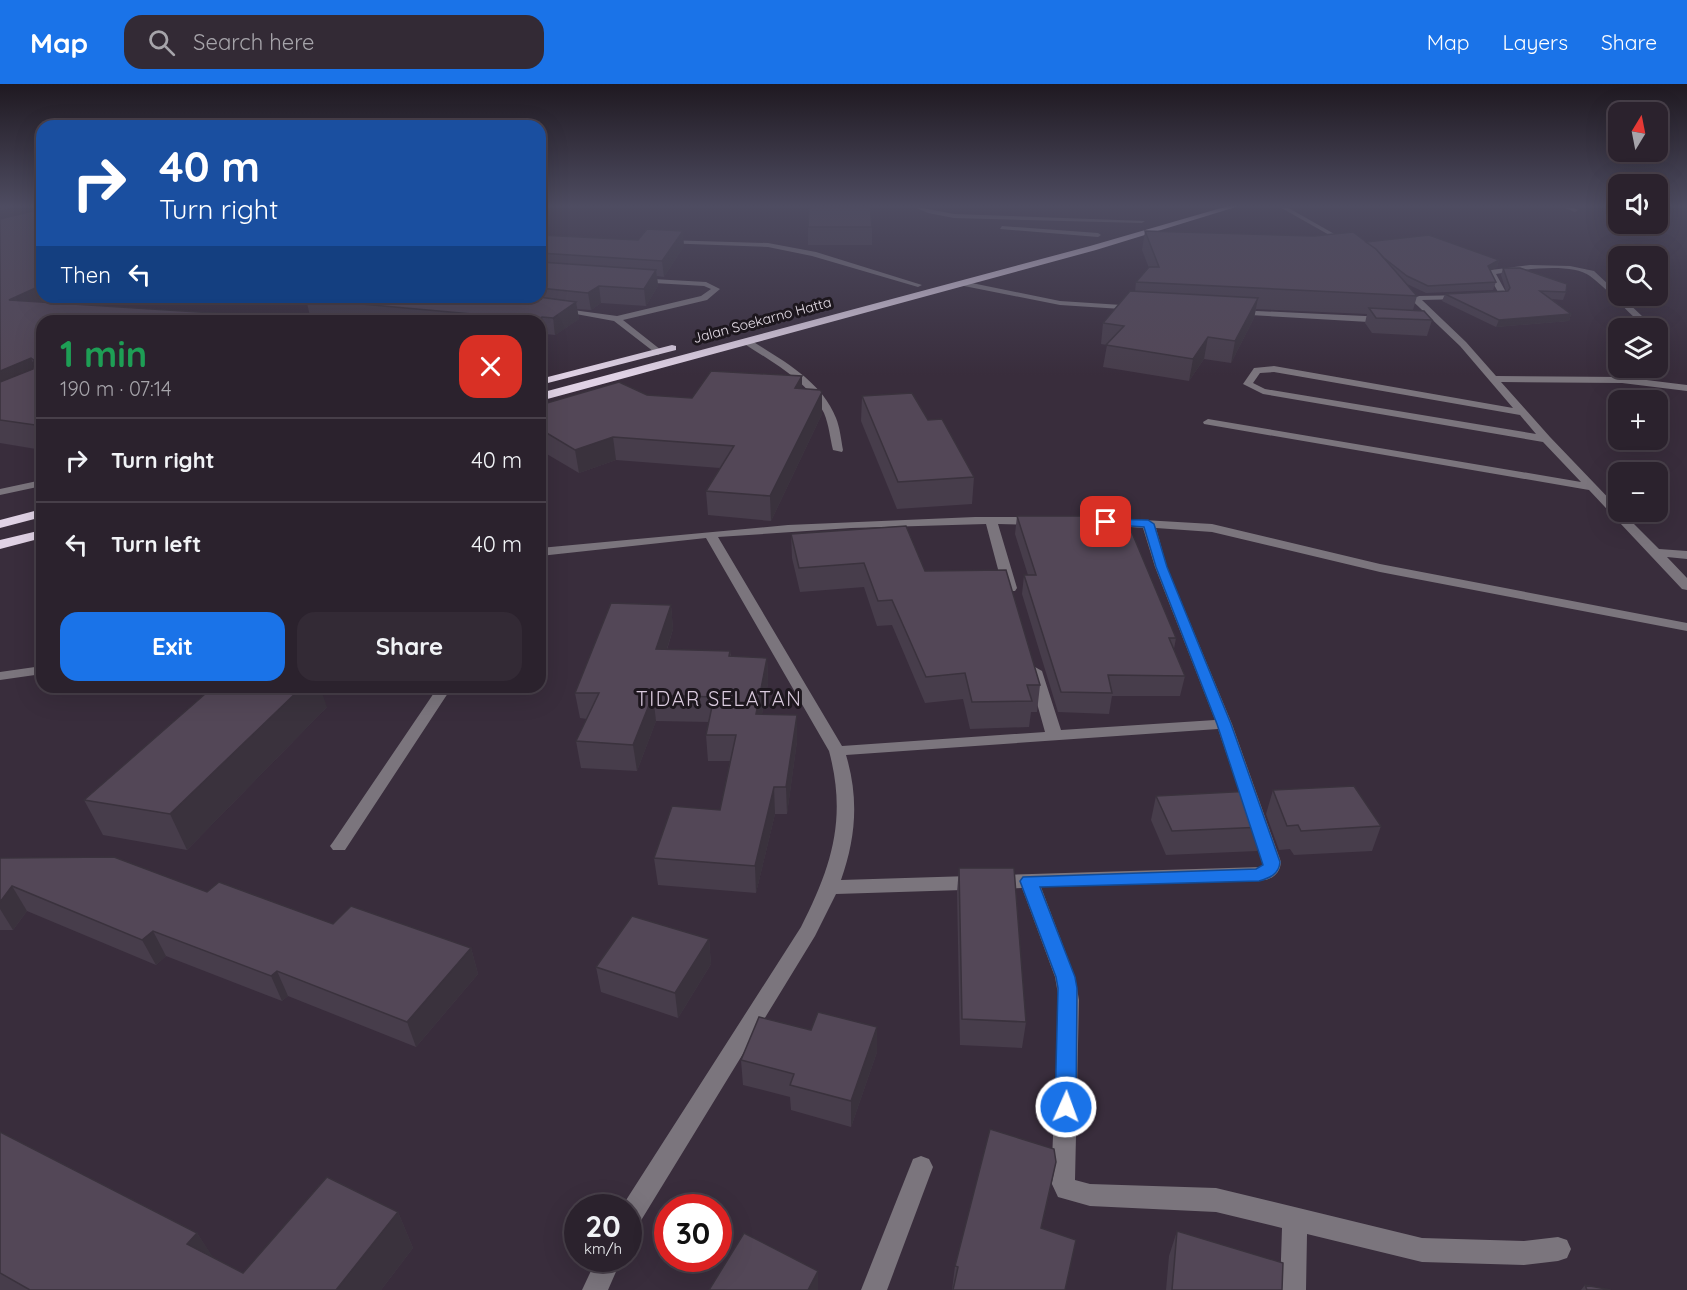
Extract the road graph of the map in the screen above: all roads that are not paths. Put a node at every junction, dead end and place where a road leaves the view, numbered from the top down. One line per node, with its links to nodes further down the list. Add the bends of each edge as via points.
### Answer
1 (841, 262): 7 (street)
2 (998, 262): 7 (highway, Jalan Soekarno Hatta)
3 (1025, 262): 5 (highway, Jalan Soekarno Hatta)
4 (628, 279): 14 (street, via 706,284 716,289 704,298)
5 (962, 283): 9 (street, via 1060,303); 18 (highway, Jalan Soekarno Hatta)
6 (1398, 284): 8 (street)
7 (918, 285): 11 (highway, Jalan Soekarno Hatta)
8 (1416, 298): 13 (street, via 1502,294 1492,274 1499,271 1581,270 1591,273); 17 (street)
9 (1147, 308)
10 (552, 309): 14 (street)
11 (816, 311)
12 (1228, 312): 15 (street)
13 (1638, 316)
14 (617, 319): 20 (street)
15 (1394, 321)
16 (1430, 323): 17 (street)
17 (1442, 323): 21 (street)
18 (746, 341): 24 (highway, Jalan Soekarno Hatta); 28 (street, via 818,396 831,419)
19 (681, 346): 20 (highway, Jalan Soekarno Hatta)
20 (658, 352): 22 (highway, Jalan Soekarno Hatta)
21 (1492, 379): 23 (street, via 1622,380); 25 (street)
22 (546, 380)
23 (1687, 388)
24 (546, 395)
25 (1520, 412): 27 (street); 27 (street, via 1274,369 1257,370 1248,384 1263,392)
26 (1209, 422): 30 (street)
27 (1546, 439): 30 (street)
28 (838, 450)
29 (36, 484): 31 (street)
30 (1591, 487): 42 (street)
31 (0, 492)
32 (36, 515): 36 (highway)
33 (991, 521): 34 (street); 38 (street); 45 (street)
34 (1051, 521)
35 (1095, 522): 37 (street)
36 (0, 524)
37 (1148, 524): 46 (street, via 1212,528 1380,568); 51 (street)
38 (710, 534): 41 (street); 53 (street)
39 (36, 536): 40 (highway)
40 (0, 545)
41 (546, 551)
42 (1656, 553): 43 (street); 44 (street)
43 (1687, 555)
44 (1687, 586)
45 (1015, 605)
46 (1687, 627)
47 (1031, 659): 52 (street)
48 (36, 671): 49 (street)
49 (0, 676)
50 (441, 693): 54 (street)
51 (1224, 724): 52 (street); 55 (street, via 1272,862 1269,870 1259,875)
52 (1053, 734): 53 (street)
53 (837, 751): 56 (street, via 845,774 848,805)
54 (339, 846)
55 (1029, 881): 56 (street); 59 (street, via 1065,977 1069,1000 1063,1182 1067,1189 1090,1195 1216,1200)
56 (832, 887): 58 (street)
57 (921, 1167): 63 (street)
58 (642, 1197)
59 (1295, 1219): 60 (street, via 1422,1250 1524,1253); 64 (street)
60 (1558, 1249)
61 (603, 1272): 62 (street)
62 (595, 1290)
63 (874, 1290)
64 (1293, 1290)

